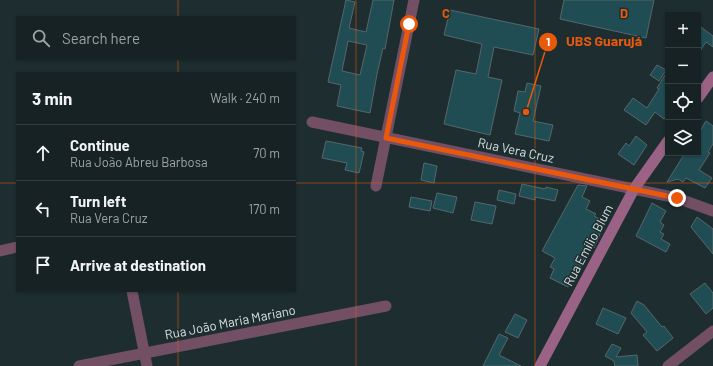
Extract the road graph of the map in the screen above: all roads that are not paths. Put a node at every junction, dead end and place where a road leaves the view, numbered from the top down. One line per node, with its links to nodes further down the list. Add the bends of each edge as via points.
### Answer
1 (414, 0): 5 (street)
2 (713, 77): 3 (main road)
3 (701, 94)
4 (312, 122): 5 (street, Rua Vera Cruz)
5 (386, 138): 7 (street); 8 (street, Rua Vera Cruz)
6 (665, 145): 8 (main road, Rua Emílio Blum)
7 (376, 186)
8 (634, 189): 9 (street, Rua Vera Cruz, via 677,198); 18 (main road, Rua Emílio Blum)
9 (713, 211)
10 (16, 247): 11 (street)
11 (0, 251)
12 (132, 292): 15 (street)
13 (386, 306): 15 (street, Rua João Maria Mariano)
14 (713, 332): 19 (street)
15 (144, 353): 16 (street, Rua João Maria Mariano); 17 (street)
16 (79, 366)
17 (147, 366)
18 (540, 366)
19 (668, 366)

